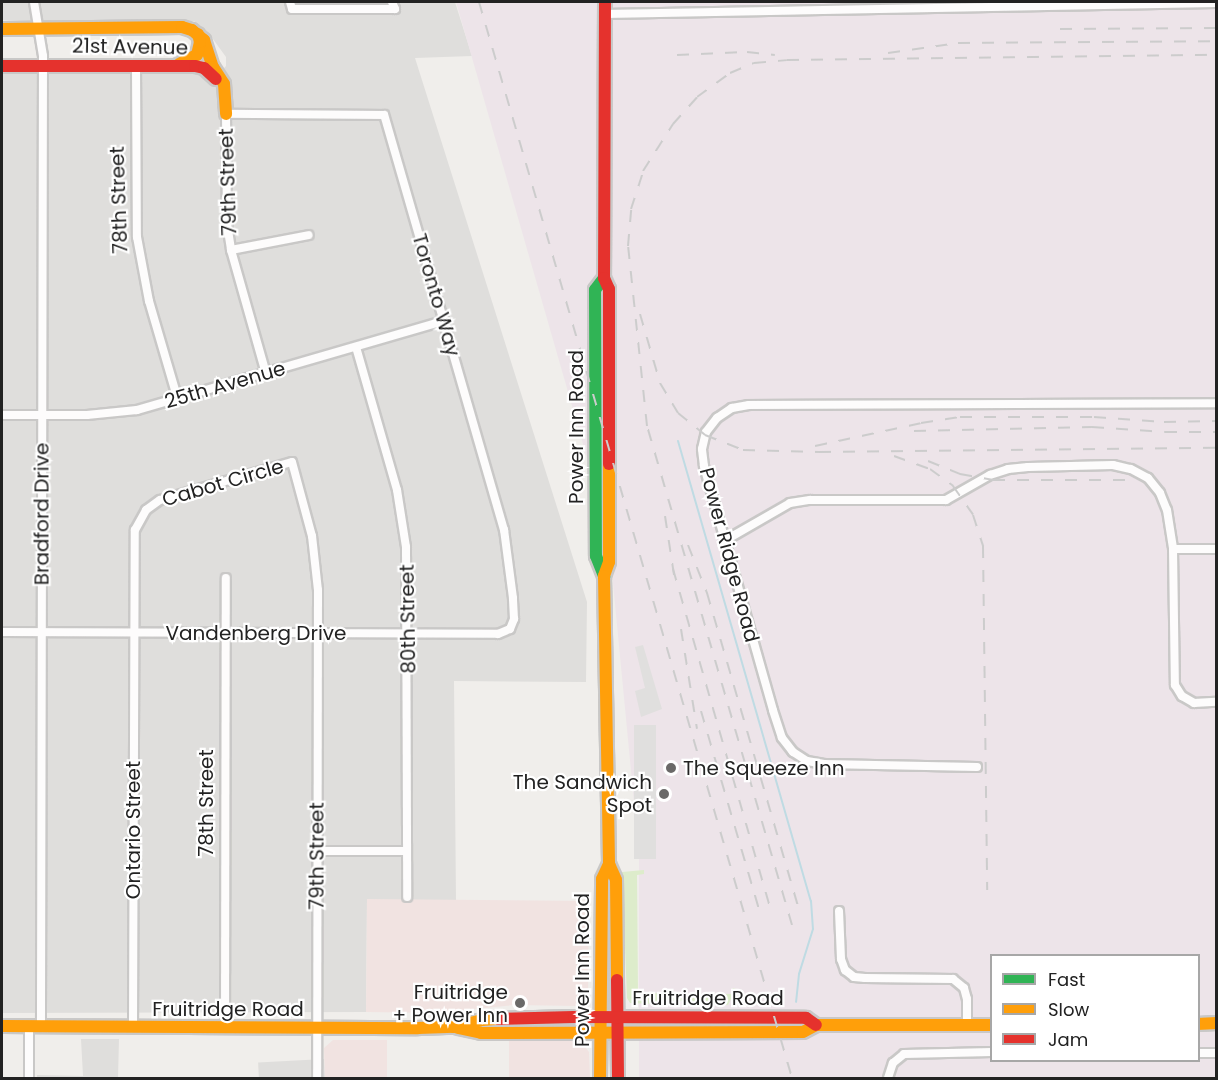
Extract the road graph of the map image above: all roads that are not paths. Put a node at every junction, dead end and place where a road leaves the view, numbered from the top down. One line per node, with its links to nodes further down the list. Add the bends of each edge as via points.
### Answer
1 (34, 2): 7 (street, Bradford Drive)
2 (392, 2): 4 (street, via 394,9)
3 (1216, 3): 5 (street)
4 (291, 5)
5 (605, 8): 39 (main road, Power Inn Road, via 609,562 604,576)
6 (2, 29): 7 (main road, 21st Avenue)
7 (38, 29): 8 (main road, 21st Avenue, via 182,27); 10 (street, Bradford Drive)
8 (198, 34): 12 (main road, via 197,55); 13 (main road)
9 (2, 66): 10 (main road, 21st Avenue)
10 (43, 66): 11 (main road, 21st Avenue); 23 (street, Bradford Drive)
11 (136, 66): 12 (main road, 21st Avenue); 20 (street, 78th Street, via 137,237 149,301)
12 (172, 66): 13 (main road, 21st Avenue, via 204,68)
13 (225, 92): 14 (main road)
14 (226, 114): 16 (street, 79th Street, via 225,206); 17 (street, Toronto Way, via 384,115)
15 (309, 236): 16 (street, 79th Street)
16 (231, 249): 19 (street, 79th Street)
17 (444, 321): 18 (street, 25th Avenue); 28 (street, Toronto Way, via 508,551 514,619)
18 (356, 347): 19 (street, 25th Avenue); 34 (street, 80th Street, via 403,518)
19 (266, 374): 20 (street, 25th Avenue)
20 (178, 400): 23 (street, 25th Avenue, via 112,413)
21 (1216, 404): 24 (street, Power Ridge Road, via 732,408 717,417 706,432 702,449)
22 (2, 415): 23 (street, 25th Avenue)
23 (42, 415): 30 (street, Bradford Drive)
24 (724, 541): 25 (street, via 790,503 946,500 1008,469 1113,465 1148,478 1160,493); 36 (street, Power Ridge Road, via 782,738 792,752 807,761 824,764)
25 (1173, 549): 26 (street); 35 (street, via 1175,685 1182,696 1194,703)
26 (1216, 549)
27 (226, 578): 32 (street, 78th Street)
28 (510, 629): 34 (street, Vandenberg Drive, via 498,634)
29 (2, 632): 30 (street, Vandenberg Drive)
30 (41, 632): 31 (street, Vandenberg Drive); 51 (street, Bradford Drive)
31 (134, 633): 32 (street, Vandenberg Drive); 33 (street, Cabot Circle, via 134,537 137,522 146,510 160,500 292,462 312,536); 52 (street, Ontario Street)
32 (225, 633): 33 (street, Vandenberg Drive); 53 (street, 78th Street)
33 (318, 633): 34 (street, Vandenberg Drive); 37 (street, 79th Street)
34 (408, 633): 38 (street, 80th Street)
35 (1216, 702)
36 (977, 767)
37 (317, 850): 38 (street); 54 (street, 79th Street)
38 (407, 851): 40 (street, 80th Street)
39 (609, 864): 42 (main road, Power Inn Road, via 602,879); 43 (main road, Power Inn Road, via 617,888)
40 (407, 897)
41 (839, 911): 47 (street, via 845,970 866,978 953,979 964,988)
42 (601, 1018): 43 (main road, Fruitridge Road); 50 (main road, Fruitridge Road, via 509,1018); 55 (main road, Power Inn Road)
43 (618, 1018): 46 (main road, Fruitridge Road, via 806,1018); 56 (main road, Power Inn Road)
44 (1216, 1023): 45 (main road)
45 (1200, 1024)
46 (816, 1025): 47 (main road, Fruitridge Road); 56 (main road, Fruitridge Road, via 803,1032)
47 (967, 1025): 48 (main road, Fruitridge Road)
48 (990, 1025)
49 (2, 1026): 51 (main road, Fruitridge Road)
50 (454, 1027): 54 (main road, Fruitridge Road); 55 (main road, Fruitridge Road, via 481,1033)
51 (35, 1028): 52 (main road, Fruitridge Road); 60 (street, Bradford Drive)
52 (133, 1028): 53 (main road, Fruitridge Road)
53 (225, 1028): 54 (main road, Fruitridge Road)
54 (317, 1028): 61 (street, 79th Street)
55 (601, 1032): 56 (main road, Fruitridge Road); 62 (main road, Power Inn Road)
56 (619, 1032): 63 (main road, Power Inn Road)
57 (990, 1052): 64 (street, via 904,1054 893,1063)
58 (1200, 1053): 59 (street)
59 (1216, 1053)
60 (29, 1078)
61 (317, 1078)
62 (600, 1078)
63 (618, 1078)
64 (888, 1078)

